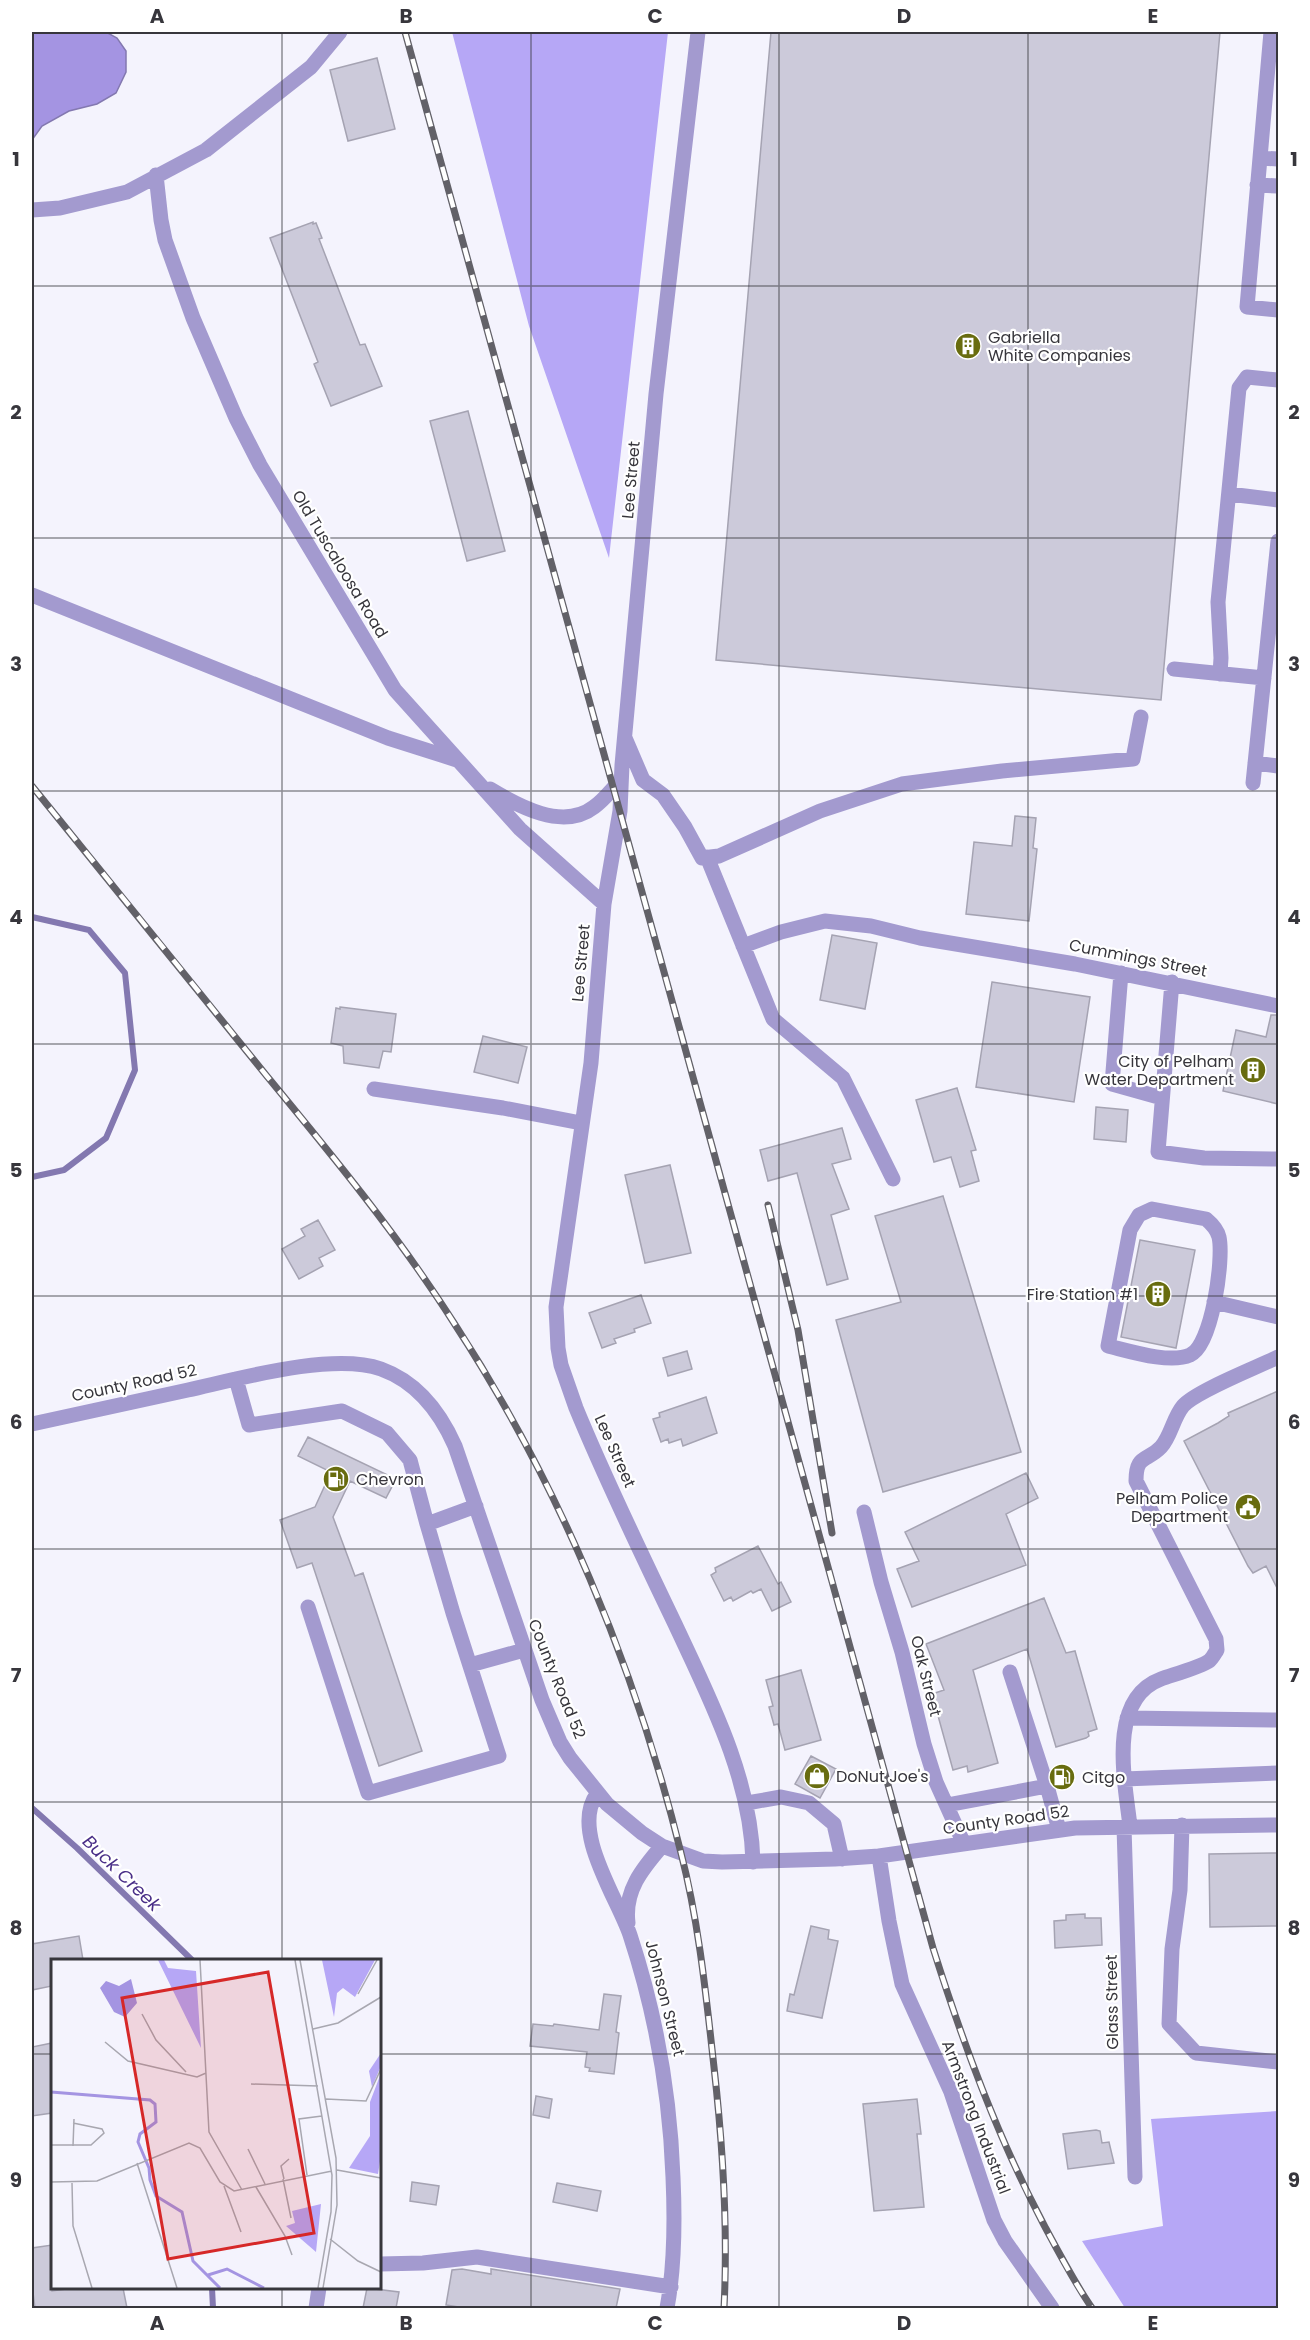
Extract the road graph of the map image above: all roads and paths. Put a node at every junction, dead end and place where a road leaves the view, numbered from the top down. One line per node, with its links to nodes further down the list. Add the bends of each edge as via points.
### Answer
1 (340, 32): 6 (street, via 310,67 206,150)
2 (698, 32): 21 (street, Lee Street, via 656,394)
3 (1271, 32): 4 (street)
4 (1260, 158): 5 (street); 7 (street)
5 (1278, 159)
6 (156, 175): 9 (street, via 127,192 60,208); 22 (street, Old Tuscaloosa Road, via 165,240 189,307 260,465 395,690)
7 (1257, 185): 8 (street); 10 (street, via 1247,307)
8 (1278, 186)
9 (32, 210)
10 (1278, 310)
11 (1278, 380): 12 (street, via 1247,377 1239,388)
12 (1229, 494): 13 (street); 18 (street, via 1218,602)
13 (1278, 500)
14 (1278, 548): 16 (street)
15 (32, 595): 22 (street, via 388,738)
16 (1275, 604): 19 (street)
17 (1174, 669): 18 (street)
18 (1220, 674): 19 (street)
19 (1264, 678): 23 (street)
20 (1142, 717): 27 (street, via 1133,759 902,784 820,811 719,856)
21 (625, 738): 25 (street, Lee Street); 27 (street, via 643,780 663,795 702,858)
22 (459, 761): 25 (street, via 489,789 509,801 550,815 571,817 593,808); 28 (street, Old Tuscaloosa Road, via 520,830)
23 (1255, 763): 24 (street); 26 (street)
24 (1278, 766)
25 (620, 781): 28 (street, Lee Street, via 620,811)
26 (1252, 783)
27 (707, 857): 29 (street)
28 (604, 904): 35 (street, Lee Street, via 591,1063)
29 (743, 945): 30 (street, Cummings Street, via 825,921 871,926); 37 (street, via 772,1019 843,1078)
30 (1121, 973): 31 (street, Cummings Street); 34 (street, via 1112,1084)
31 (1172, 982): 32 (street, Cummings Street); 34 (street)
32 (1278, 1005)
33 (374, 1089): 35 (street)
34 (1162, 1098): 36 (street, via 1158,1152)
35 (581, 1123): 56 (street, Lee Street, via 556,1306 561,1365 594,1452 706,1690)
36 (1278, 1160)
37 (893, 1179)
38 (1214, 1302): 38 (street, via 1203,1342 1191,1355 1171,1359 1108,1346 1130,1230 1139,1215 1152,1209 1206,1219 1213,1224 1221,1252); 39 (street)
39 (1278, 1317)
40 (1278, 1357): 50 (street, via 1185,1404 1160,1449 1138,1463 1136,1481 1216,1639 1217,1650 1209,1661 1153,1682 1135,1698)
41 (236, 1379): 42 (street, County Road 52); 43 (street, County Road 52, via 328,1363 380,1369 401,1379 439,1414); 45 (street, via 249,1425 342,1411 387,1433 410,1460)
42 (32, 1424)
43 (477, 1506): 45 (street); 47 (street, County Road 52)
44 (864, 1512): 57 (street, Oak Street, via 924,1744)
45 (427, 1524): 48 (street)
46 (308, 1607): 48 (street, via 368,1793 499,1756)
47 (524, 1650): 48 (street); 55 (street, County Road 52, via 560,1742)
48 (470, 1665)
49 (1010, 1672): 54 (street)
50 (1127, 1718): 51 (street); 53 (street, Glass Street)
51 (1278, 1720)
52 (1278, 1773): 53 (street)
53 (1124, 1779): 60 (street, Glass Street)
54 (1047, 1786): 57 (street); 61 (street)
55 (597, 1794): 63 (street, County Road 52); 67 (street, Johnson Street, via 590,1809 590,1833)
56 (747, 1803): 65 (street, via 781,1797 809,1803 834,1824); 66 (street, Lee Street)
57 (947, 1805): 62 (street, Oak Street)
58 (1182, 1825): 59 (street, County Road 52); 60 (street, County Road 52); 68 (street, via 1169,2024 1196,2053)
59 (1278, 1825)
60 (1127, 1826): 61 (street, County Road 52); 69 (street, Glass Street)
61 (1059, 1830): 62 (street, County Road 52)
62 (964, 1844): 64 (street, County Road 52)
63 (662, 1846): 66 (street, County Road 52, via 703,1861); 67 (street, via 634,1883 628,1902)
64 (879, 1856): 65 (street, County Road 52); 75 (street, Armstrong Industrial, via 902,1984 951,2092 994,2220)
65 (842, 1859): 66 (street, County Road 52)
66 (753, 1862)
67 (629, 1932): 71 (street, Johnson Street, via 664,2069 675,2220)
68 (1278, 2062)
69 (1135, 2177)
70 (381, 2264): 71 (street, via 477,2257)
71 (671, 2287): 74 (street, Johnson Street)
72 (319, 2289): 73 (street)
73 (316, 2308)
74 (667, 2308)
75 (1052, 2308)

